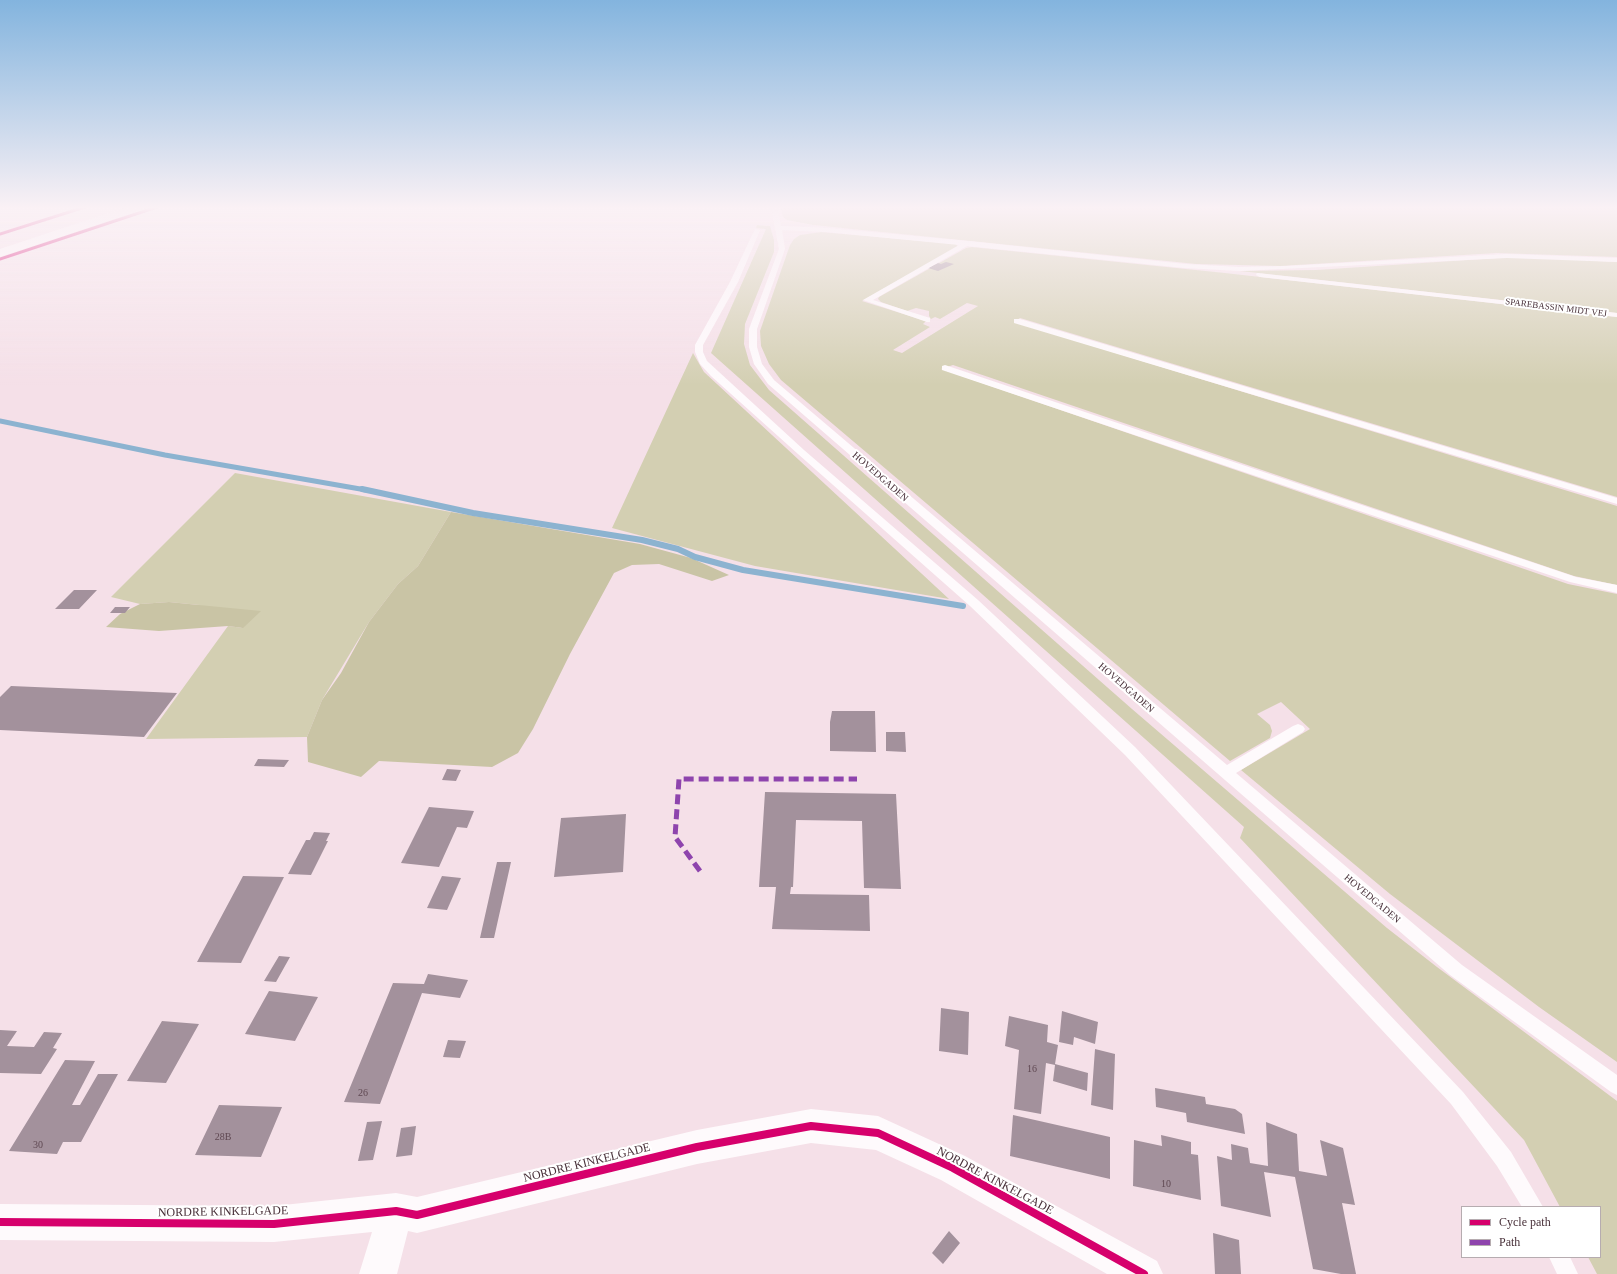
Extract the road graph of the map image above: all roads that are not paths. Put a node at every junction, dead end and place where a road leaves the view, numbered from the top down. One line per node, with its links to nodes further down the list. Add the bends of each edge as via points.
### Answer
1 (741, 265): 16 (lane, via 699,345 703,362 801,452 974,603 1130,751 1348,979 1457,1098 1504,1159)
2 (776, 265): 14 (lane, HOVEDGADEN, via 753,329 756,358 771,382)
3 (928, 265): 8 (lane, via 867,300)
4 (1180, 265): 6 (lane)
5 (1334, 265): 6 (lane, via 1239,269)
6 (1185, 266): 7 (lane, SPAREBASSIN MIDT VEJ)
7 (1617, 315)
8 (926, 320)
9 (1017, 321): 11 (lane)
10 (945, 368): 12 (lane, via 1566,578)
11 (1617, 501)
12 (1617, 589)
13 (1298, 729): 14 (lane)
14 (1225, 773): 15 (lane, HOVEDGADEN, via 1456,970)
15 (1617, 1086)
16 (1532, 1206)
17 (396, 1211): 18 (street, NORDRE KINKELGADE, via 274,1224); 20 (street); 21 (street, NORDRE KINKELGADE, via 417,1215 697,1147 811,1126 878,1133 953,1168)
18 (0, 1222)
19 (1560, 1258): 22 (lane)
20 (378, 1274)
21 (1144, 1274)
22 (1568, 1274)

